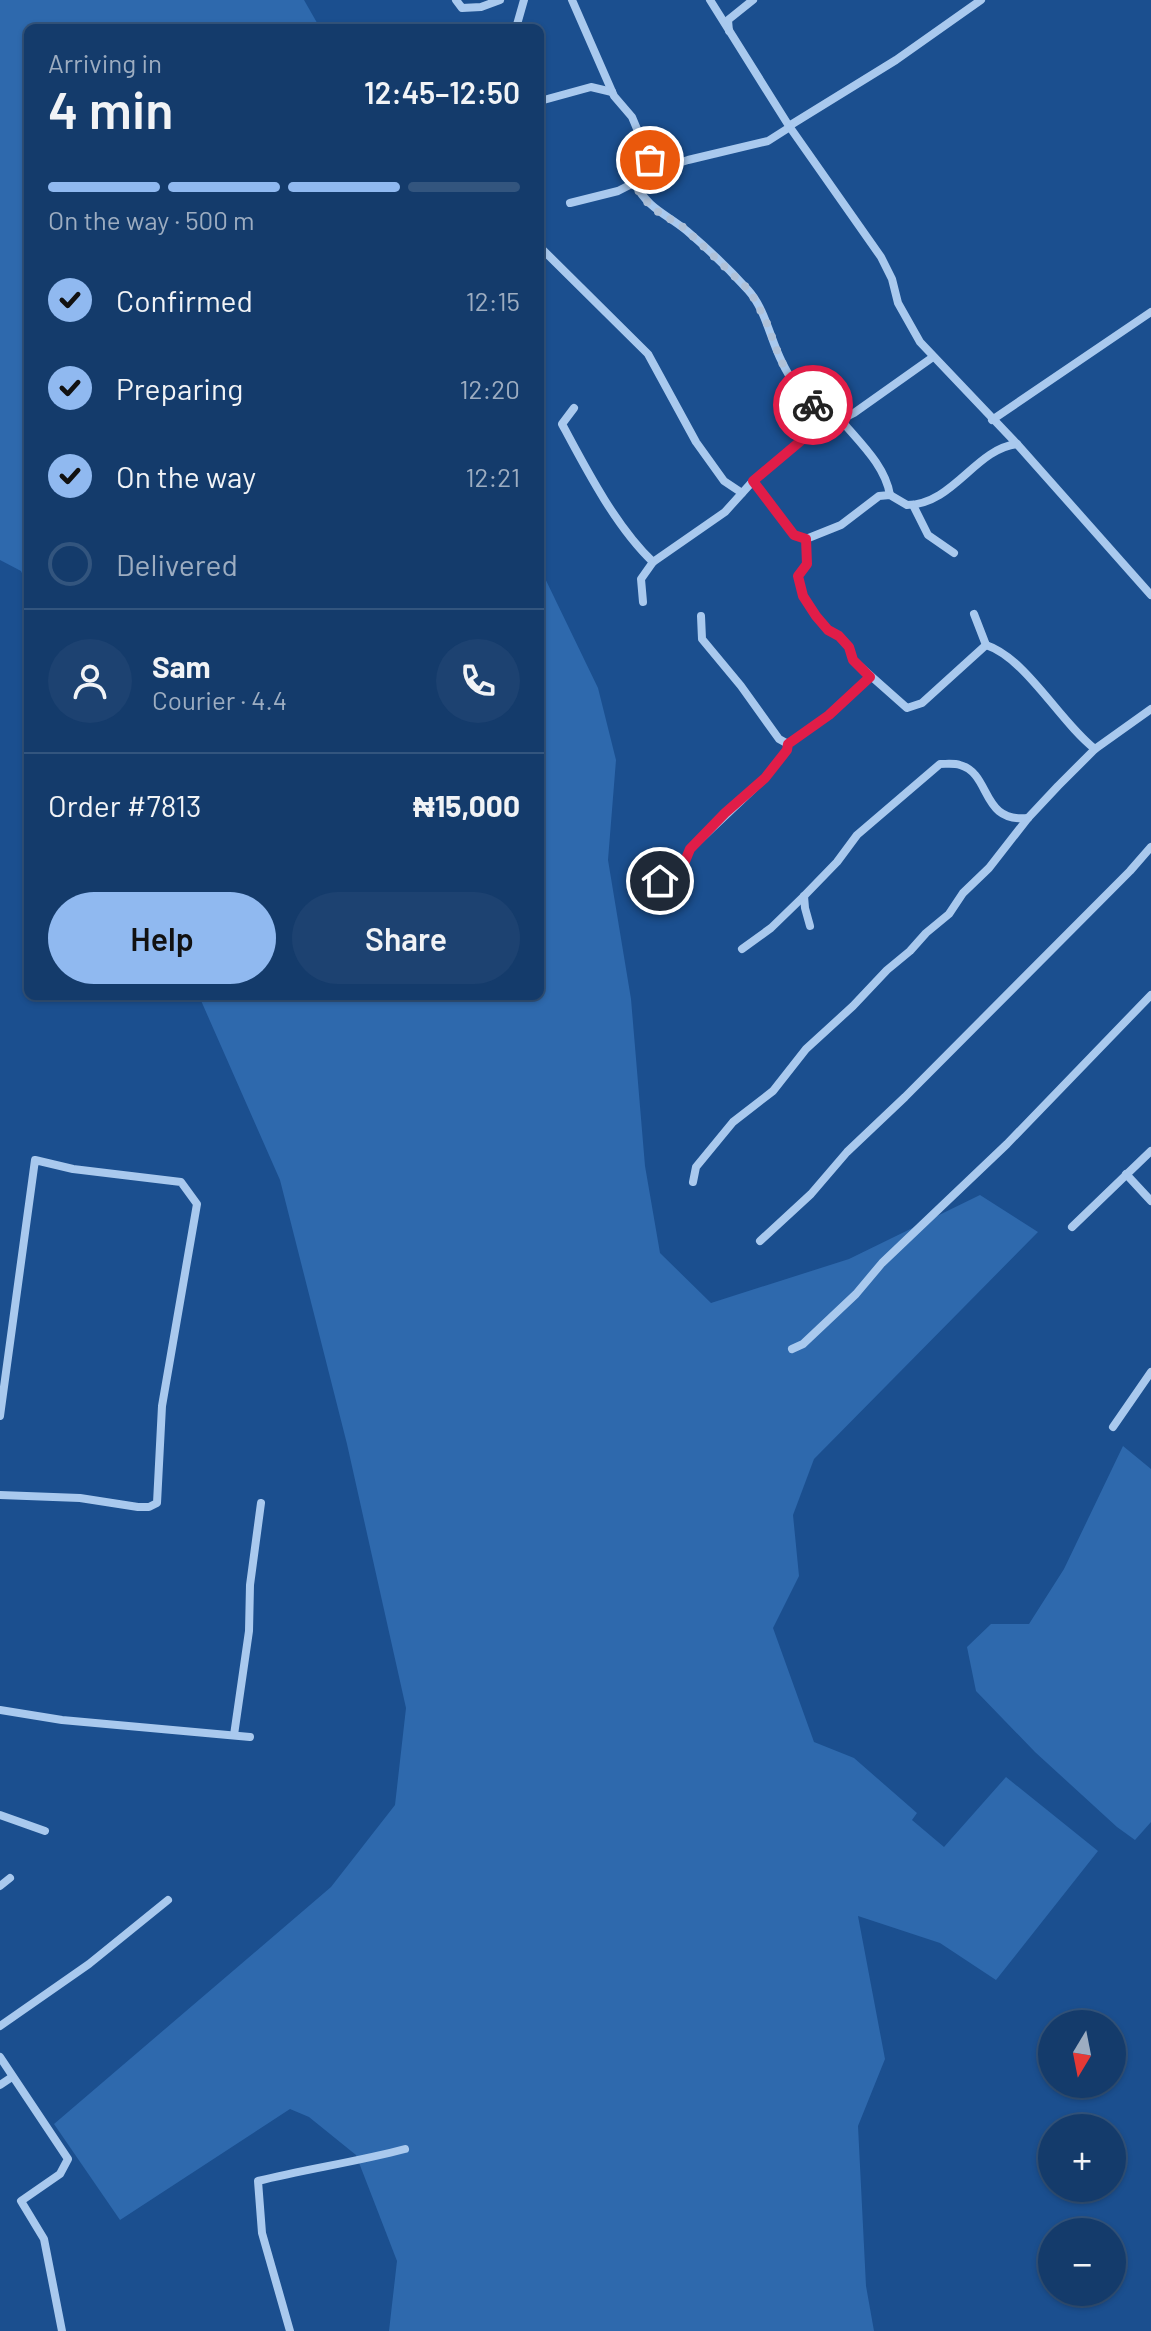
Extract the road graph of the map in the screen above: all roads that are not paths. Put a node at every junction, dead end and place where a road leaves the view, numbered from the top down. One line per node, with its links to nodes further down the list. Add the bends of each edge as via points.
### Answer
1 (456, 0): 2 (street, via 469,9)
2 (500, 0)
3 (524, 0): 10 (street)
4 (572, 0): 12 (street)
5 (710, 0): 8 (street)
6 (753, 0): 9 (street)
7 (981, 0): 14 (street)
8 (715, 10): 9 (street); 11 (street)
9 (735, 12): 11 (street, via 728,20)
10 (517, 24)
11 (729, 32): 14 (street)
12 (612, 92): 13 (street, via 591,87); 15 (street, via 632,117 650,160)
13 (544, 100)
14 (789, 126): 15 (street, via 768,141); 20 (street, via 881,257 898,303)
15 (663, 168): 16 (street)
16 (634, 182): 17 (street); 24 (street, via 655,210 683,227 750,291 793,382)
17 (570, 203)
18 (544, 251): 27 (street, via 648,354 696,442 724,481)
19 (1151, 312): 23 (street)
20 (933, 357): 22 (street); 23 (street)
21 (574, 408): 32 (street, via 562,424 633,541)
22 (840, 419): 24 (street); 28 (street, via 882,470)
23 (992, 420): 25 (street)
24 (828, 427): 26 (street, via 803,439)
25 (1017, 444): 29 (street, via 999,449 946,491); 33 (street)
26 (753, 481): 27 (street); 30 (street, via 794,535)
27 (742, 493): 32 (street, via 725,512)
28 (890, 495): 29 (street); 30 (street, via 879,496 841,525)
29 (913, 505): 31 (street, via 928,535)
30 (806, 539): 38 (street, via 807,564 798,576 803,596)
31 (954, 553)
32 (653, 562): 34 (street, via 641,579)
33 (1151, 595)
34 (643, 602)
35 (974, 614): 37 (street)
36 (701, 616): 40 (street, via 702,639)
37 (986, 645): 38 (street, via 914,708 907,708); 41 (street, via 1009,656)
38 (870, 677): 40 (street)
39 (1151, 709): 41 (street)
40 (788, 744): 44 (street, via 765,778 690,849 681,871)
41 (1095, 749): 42 (street)
42 (1028, 818): 45 (street, via 1003,816 971,771 963,765 940,764 857,835); 51 (street, via 949,914 801,1054 773,1091 733,1122 696,1167)
43 (1151, 847): 54 (street)
44 (660, 881)
45 (804, 896): 46 (street); 47 (street)
46 (810, 926)
47 (742, 949)
48 (1151, 995): 55 (street, via 856,1294)
49 (1151, 1151): 50 (street)
50 (1126, 1174): 52 (street); 53 (street)
51 (693, 1182)
52 (1151, 1201)
53 (1072, 1227)
54 (760, 1241)
55 (792, 1349)
56 (3, 1361): 58 (street); 60 (street, via 35,1160 181,1182 197,1204 162,1406 157,1503 138,1507)
57 (1151, 1372): 59 (street)
58 (0, 1416)
59 (1113, 1427)
60 (0, 1495)
61 (261, 1503): 63 (street)
62 (0, 1710): 63 (street)
63 (234, 1735): 64 (street)
64 (250, 1737)
65 (0, 1815): 66 (street)
66 (45, 1831)
67 (10, 1878): 68 (street)
68 (0, 1886)
69 (168, 1900): 70 (street)
70 (0, 2026)
71 (0, 2057): 72 (street)
72 (12, 2077): 73 (street); 75 (street, via 68,2159 60,2174 21,2201 44,2239)
73 (0, 2085)
74 (405, 2149): 76 (street, via 258,2181 262,2233)
75 (62, 2331)
76 (290, 2331)

